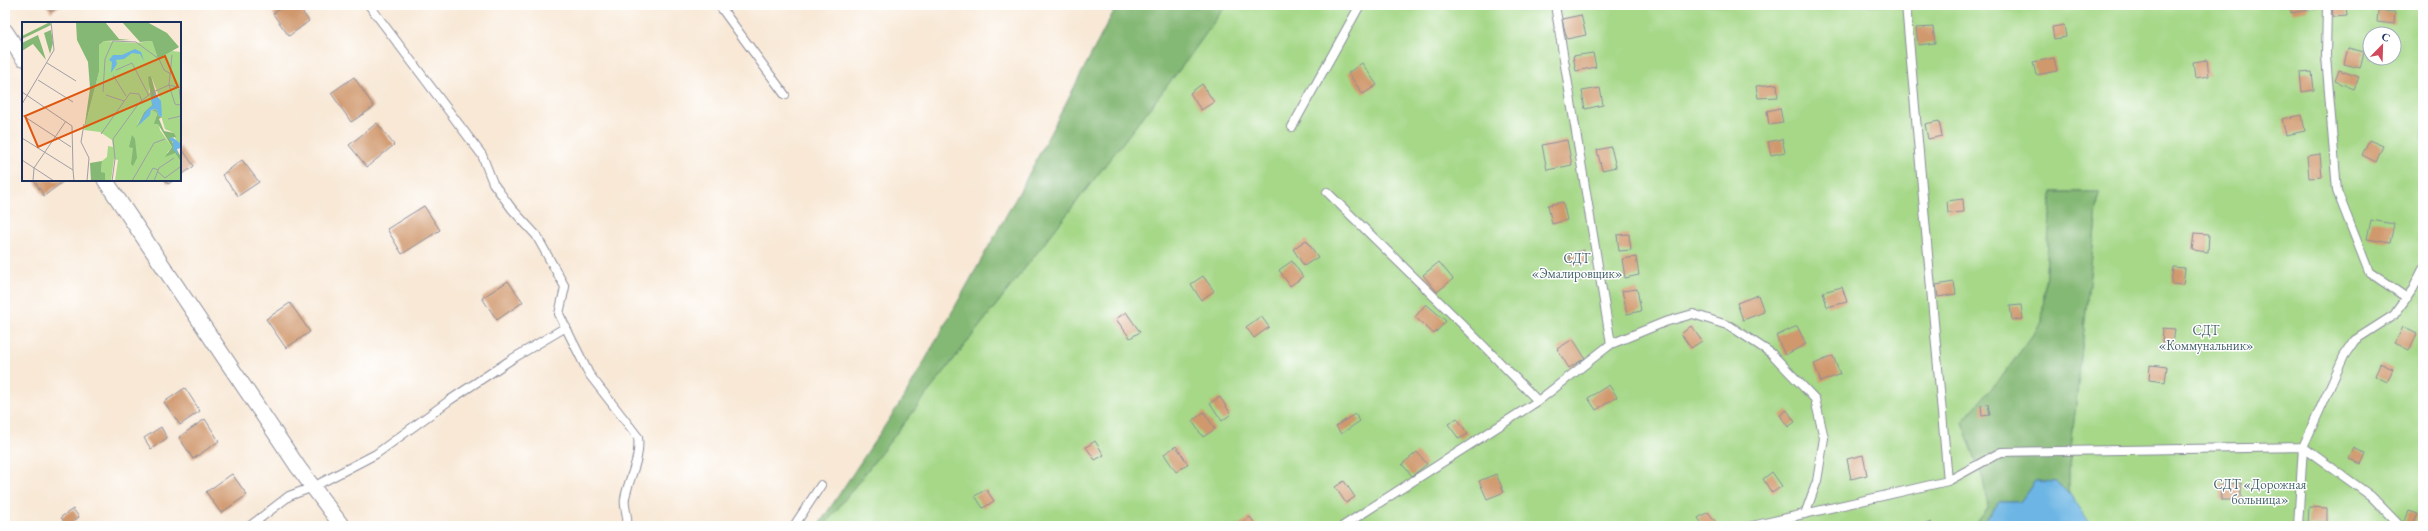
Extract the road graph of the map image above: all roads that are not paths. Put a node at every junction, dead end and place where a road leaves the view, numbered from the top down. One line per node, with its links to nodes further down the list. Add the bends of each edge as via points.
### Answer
1 (369, 5): 15 (lane, via 482,155 492,183 536,235 565,287 559,314)
2 (719, 5): 9 (lane)
3 (1360, 5): 10 (lane)
4 (1555, 5): 16 (lane)
5 (1906, 5): 19 (lane)
6 (2327, 5): 14 (lane, via 2326,56 2337,191 2369,272)
7 (5, 31): 8 (street)
8 (22, 56)
9 (785, 95)
10 (1292, 127)
11 (106, 181): 21 (street)
12 (1327, 192): 17 (lane)
13 (2423, 269): 14 (lane)
14 (2407, 298): 18 (lane, via 2394,315 2355,340 2344,356)
15 (566, 327): 21 (lane, via 456,396 376,454); 25 (lane, via 589,374 638,437 640,450 624,500)
16 (1611, 344): 17 (lane); 22 (lane, via 1665,322 1693,314 1730,326 1771,353 1815,399 1824,438 1817,481)
17 (1538, 401): 27 (lane)
18 (2303, 447): 19 (lane, via 2001,452); 29 (lane); 30 (lane, via 2371,496)
19 (1948, 481): 22 (lane)
20 (821, 485): 26 (lane)
21 (313, 487): 23 (lane, via 289,496); 24 (street)
22 (1805, 514): 28 (lane)
23 (250, 526)
24 (342, 526)
25 (627, 526)
26 (794, 526)
27 (1343, 526)
28 (1752, 526)
29 (2298, 526)
30 (2400, 526)

